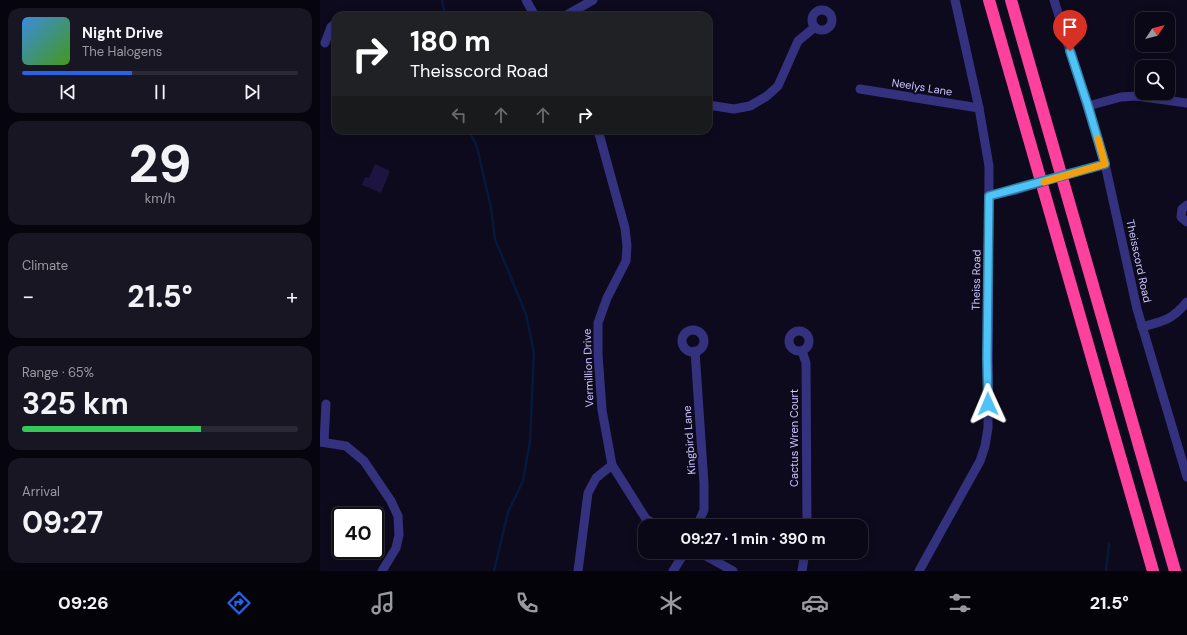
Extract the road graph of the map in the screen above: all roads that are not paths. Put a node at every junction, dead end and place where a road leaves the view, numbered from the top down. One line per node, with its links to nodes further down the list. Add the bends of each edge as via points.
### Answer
1 (526, 0): 7 (street)
2 (593, 0): 8 (street)
3 (955, 0): 16 (street, Theiss Road)
4 (989, 0): 42 (highway)
5 (1011, 0): 43 (highway)
6 (1054, 0): 15 (street)
7 (533, 12)
8 (572, 12)
9 (332, 26): 11 (street)
10 (815, 26): 14 (street, via 798,41 778,86 768,96 750,106 734,108)
11 (323, 44)
12 (860, 89): 16 (street, Neelys Lane)
13 (1187, 103): 15 (street, via 1136,96 1121,97)
14 (712, 105)
15 (1088, 106): 18 (street)
16 (979, 108): 19 (street, Theiss Road, via 989,166)
17 (599, 134): 28 (street, Vermillion Drive, via 625,228 627,246 626,261 607,298 598,323 602,410)
18 (1105, 164): 19 (street, bridge); 23 (street, Theisscord Road)
19 (989, 196): 41 (street, Theiss Road, via 988,415 985,446 974,473)
20 (1187, 205): 21 (street, via 1182,209 1181,217)
21 (1187, 222)
22 (1187, 302): 23 (street, via 1168,320)
23 (1142, 327): 29 (street, Theisscord Road)
24 (802, 351): 32 (street, Cactus Wren Court, via 806,363)
25 (695, 352): 31 (street, Kingbird Lane, via 704,484 704,510)
26 (326, 404): 27 (street)
27 (322, 442): 36 (street, via 346,446 364,461 398,516 399,535 396,548)
28 (612, 465): 30 (street, Vermillion Drive); 37 (street, via 596,478 588,493)
29 (1187, 477)
30 (646, 519)
31 (701, 519)
32 (807, 519)
33 (681, 559): 38 (street)
34 (712, 559): 39 (street)
35 (804, 559): 40 (street)
36 (382, 571)
37 (578, 571)
38 (673, 571)
39 (733, 571)
40 (802, 571)
41 (919, 571)
42 (1153, 571)
43 (1175, 571)

